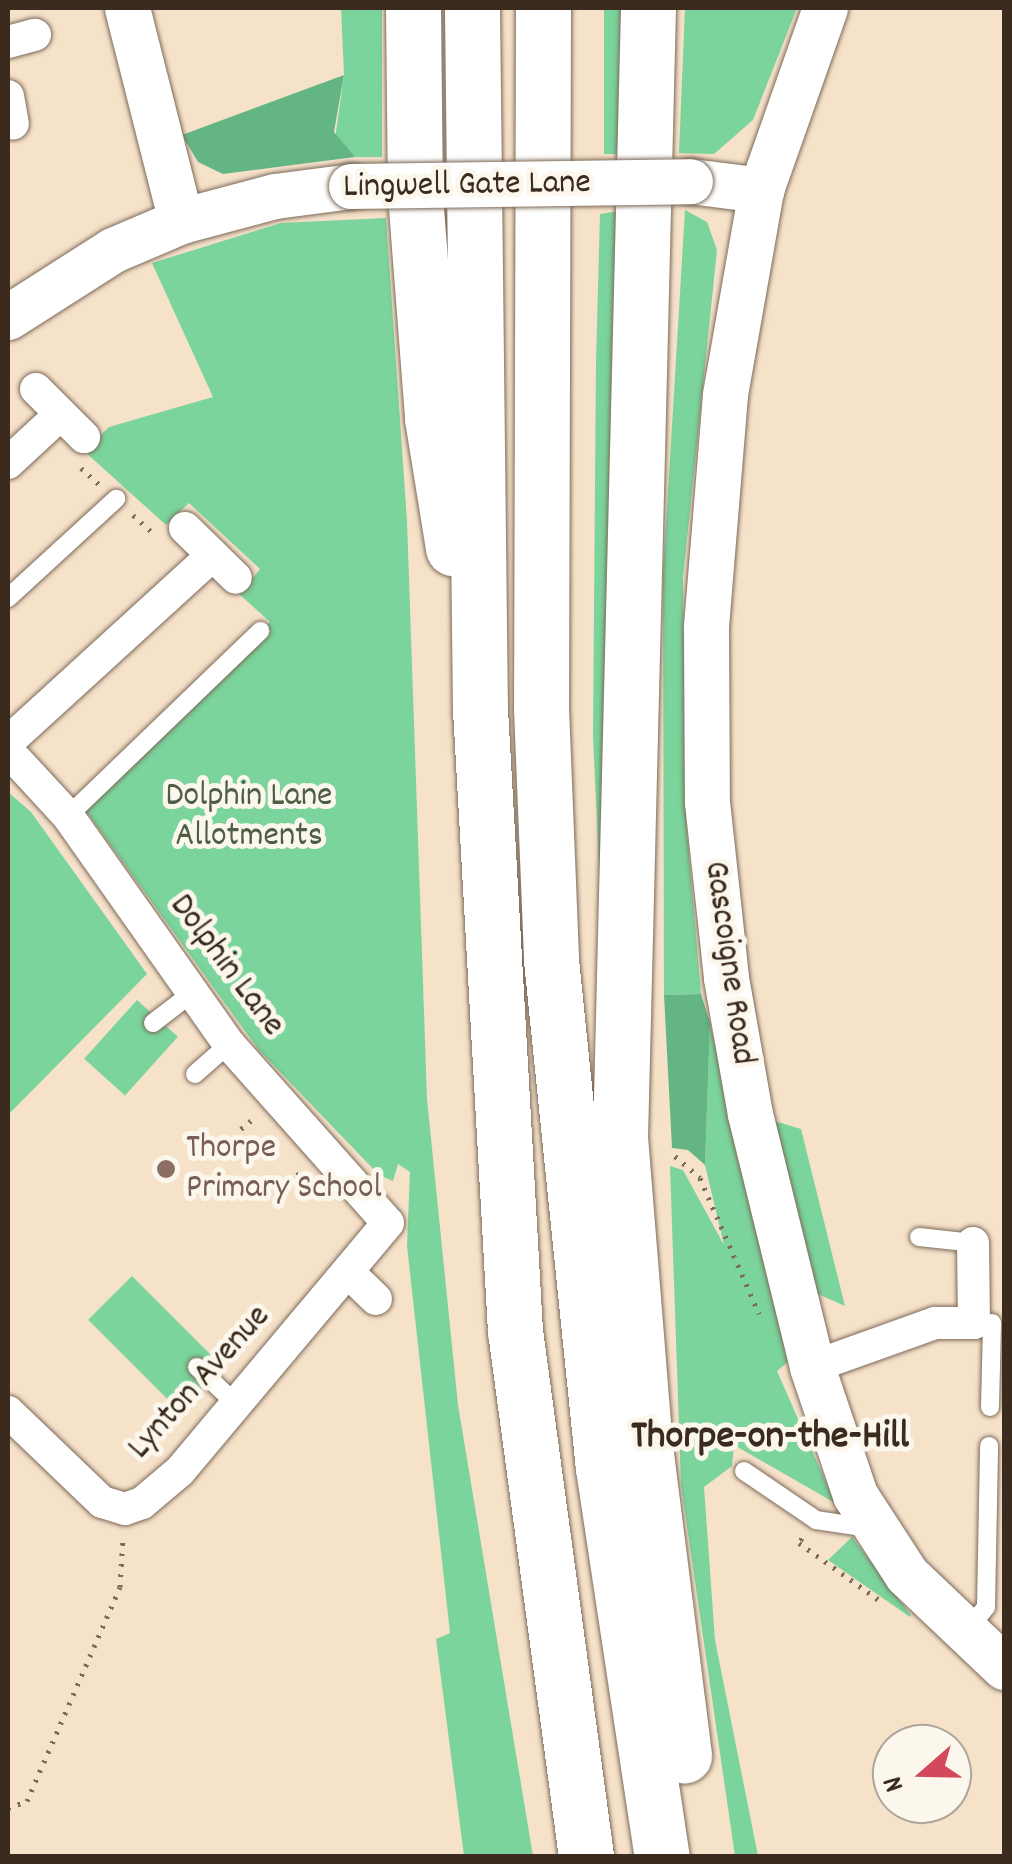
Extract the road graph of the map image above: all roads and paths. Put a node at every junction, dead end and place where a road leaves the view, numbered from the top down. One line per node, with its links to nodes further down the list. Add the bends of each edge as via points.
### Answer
1 (127, 8): 8 (street)
2 (413, 8): 16 (highway, via 415,194 432,418)
3 (472, 8): 16 (highway)
4 (543, 8): 46 (highway, via 541,689 551,960 603,1468)
5 (648, 8): 47 (highway, via 620,1137 645,1446)
6 (825, 8): 7 (street)
7 (761, 190): 8 (street, Lingwell Gate Lane, bridge, via 690,181 351,186 275,196); 31 (street, Gascoigne Road, via 725,394 706,628 707,802 726,978 750,1114)
8 (182, 221): 9 (street, Lingwell Gate Lane, via 112,250)
9 (11, 307)
10 (36, 389): 11 (street, via 73,426)
11 (8, 463)
12 (116, 500): 14 (lane)
13 (186, 528): 17 (street, via 224,566)
14 (8, 598)
15 (260, 631): 19 (lane)
16 (480, 709): 45 (highway, via 515,1331)
17 (8, 742)
18 (8, 750): 19 (street, Dolphin Lane)
19 (68, 816): 20 (street, Dolphin Lane)
20 (192, 994): 21 (lane); 22 (street, Dolphin Lane)
21 (154, 1023)
22 (229, 1044): 23 (lane); 24 (street, Dolphin Lane)
23 (194, 1074)
24 (388, 1223): 27 (street, Lynton Avenue)
25 (919, 1237): 26 (lane)
26 (973, 1243): 29 (street)
27 (350, 1274): 28 (street); 32 (street, Lynton Avenue)
28 (376, 1298)
29 (990, 1323): 31 (street, via 935,1323); 33 (lane)
30 (197, 1366): 32 (lane)
31 (812, 1367): 40 (street, Gascoigne Road, via 855,1495)
32 (237, 1405): 38 (street, Lynton Avenue, via 166,1486)
33 (990, 1407)
34 (8, 1412): 38 (street, Lynton Avenue, via 77,1483)
35 (989, 1446): 37 (lane)
36 (744, 1471): 39 (lane)
37 (997, 1475): 42 (lane)
38 (124, 1509): 44 (path, via 120,1586 27,1801)
39 (816, 1520): 40 (lane); 41 (path, via 799,1542)
40 (875, 1529): 42 (street, Gascoigne Road, via 907,1575)
41 (890, 1608)
42 (985, 1618): 43 (street, Gascoigne Road)
43 (1004, 1667)
44 (8, 1808)
45 (586, 1856)
46 (662, 1856)
47 (696, 1856)

